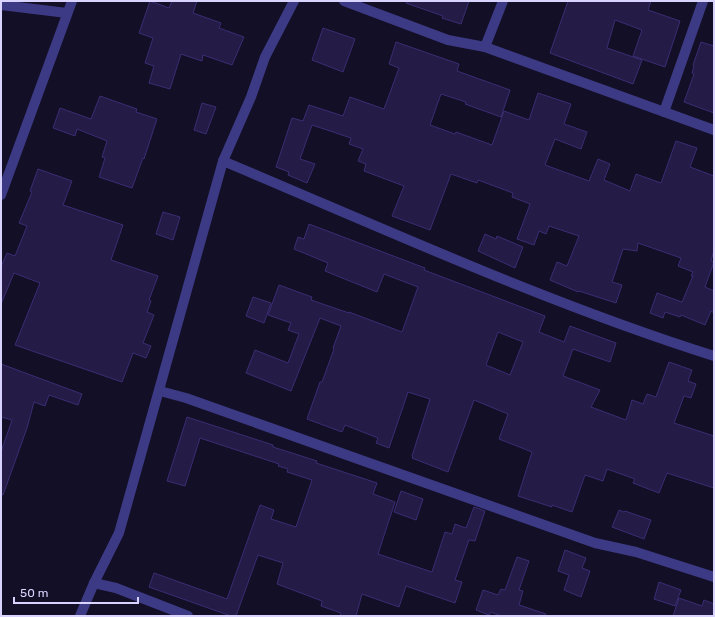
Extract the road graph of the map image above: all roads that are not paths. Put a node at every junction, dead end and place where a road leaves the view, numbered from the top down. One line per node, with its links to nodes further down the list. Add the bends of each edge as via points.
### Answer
1 (72, 1): 7 (street)
2 (294, 1): 11 (street, via 265,57)
3 (344, 1): 8 (street, via 448,40)
4 (503, 1): 8 (street)
5 (703, 1): 9 (street)
6 (1, 5): 7 (street)
7 (67, 13): 12 (street)
8 (485, 47): 9 (street)
9 (664, 112): 10 (street)
10 (714, 130)
11 (223, 161): 13 (street, via 557,301); 14 (street)
12 (1, 195)
13 (714, 356)
14 (160, 391): 15 (street, via 595,543 636,552); 16 (street, via 119,533)
15 (714, 577)
16 (94, 583): 17 (street); 18 (street, via 116,588)
17 (80, 616)
18 (188, 616)

